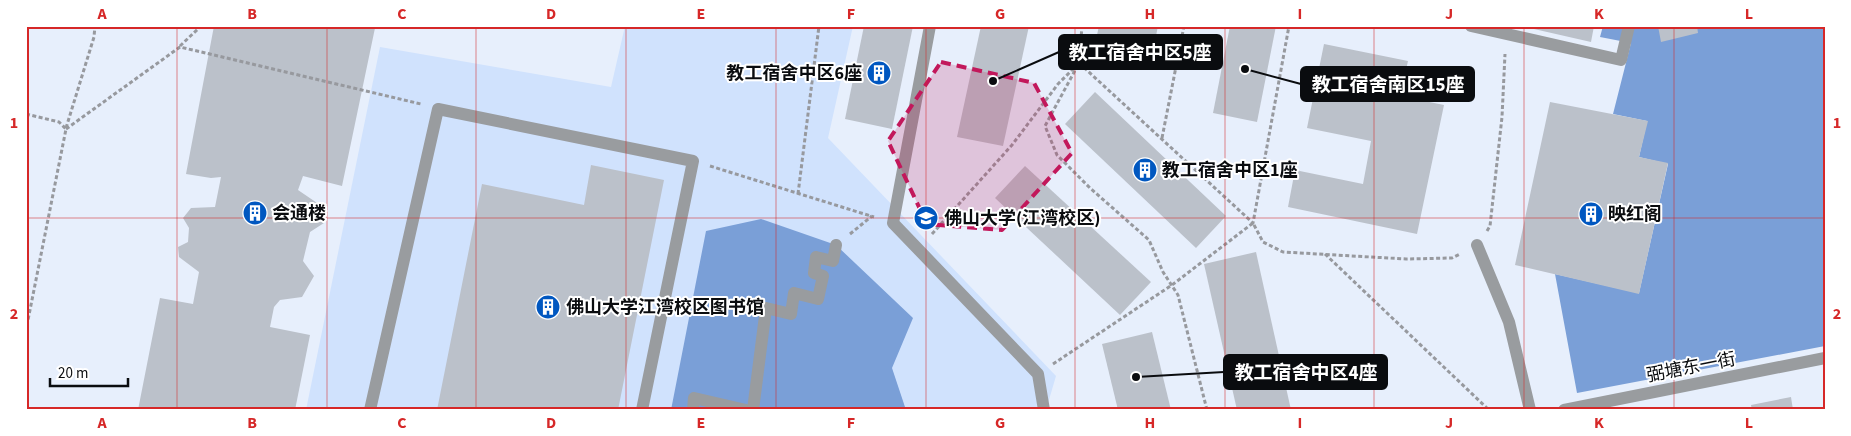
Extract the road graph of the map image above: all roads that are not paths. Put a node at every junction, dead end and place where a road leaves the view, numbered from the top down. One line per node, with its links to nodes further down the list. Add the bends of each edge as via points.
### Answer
1 (930, 26): 12 (street, via 892,223 1038,374)
2 (1471, 26): 3 (street, via 1621,60)
3 (1629, 26)
4 (836, 245): 11 (street, via 833,261 816,257 814,273 823,276 818,299 794,293 791,314 766,308)
5 (1476, 245): 13 (street, via 1510,322)
6 (1825, 358): 14 (street, 弼塘东一街)
7 (370, 410): 8 (street, via 438,108 693,161)
8 (642, 410)
9 (693, 410): 10 (street, via 694,398)
10 (746, 410)
11 (753, 410)
12 (1044, 410)
13 (1530, 410)
14 (1564, 410)

